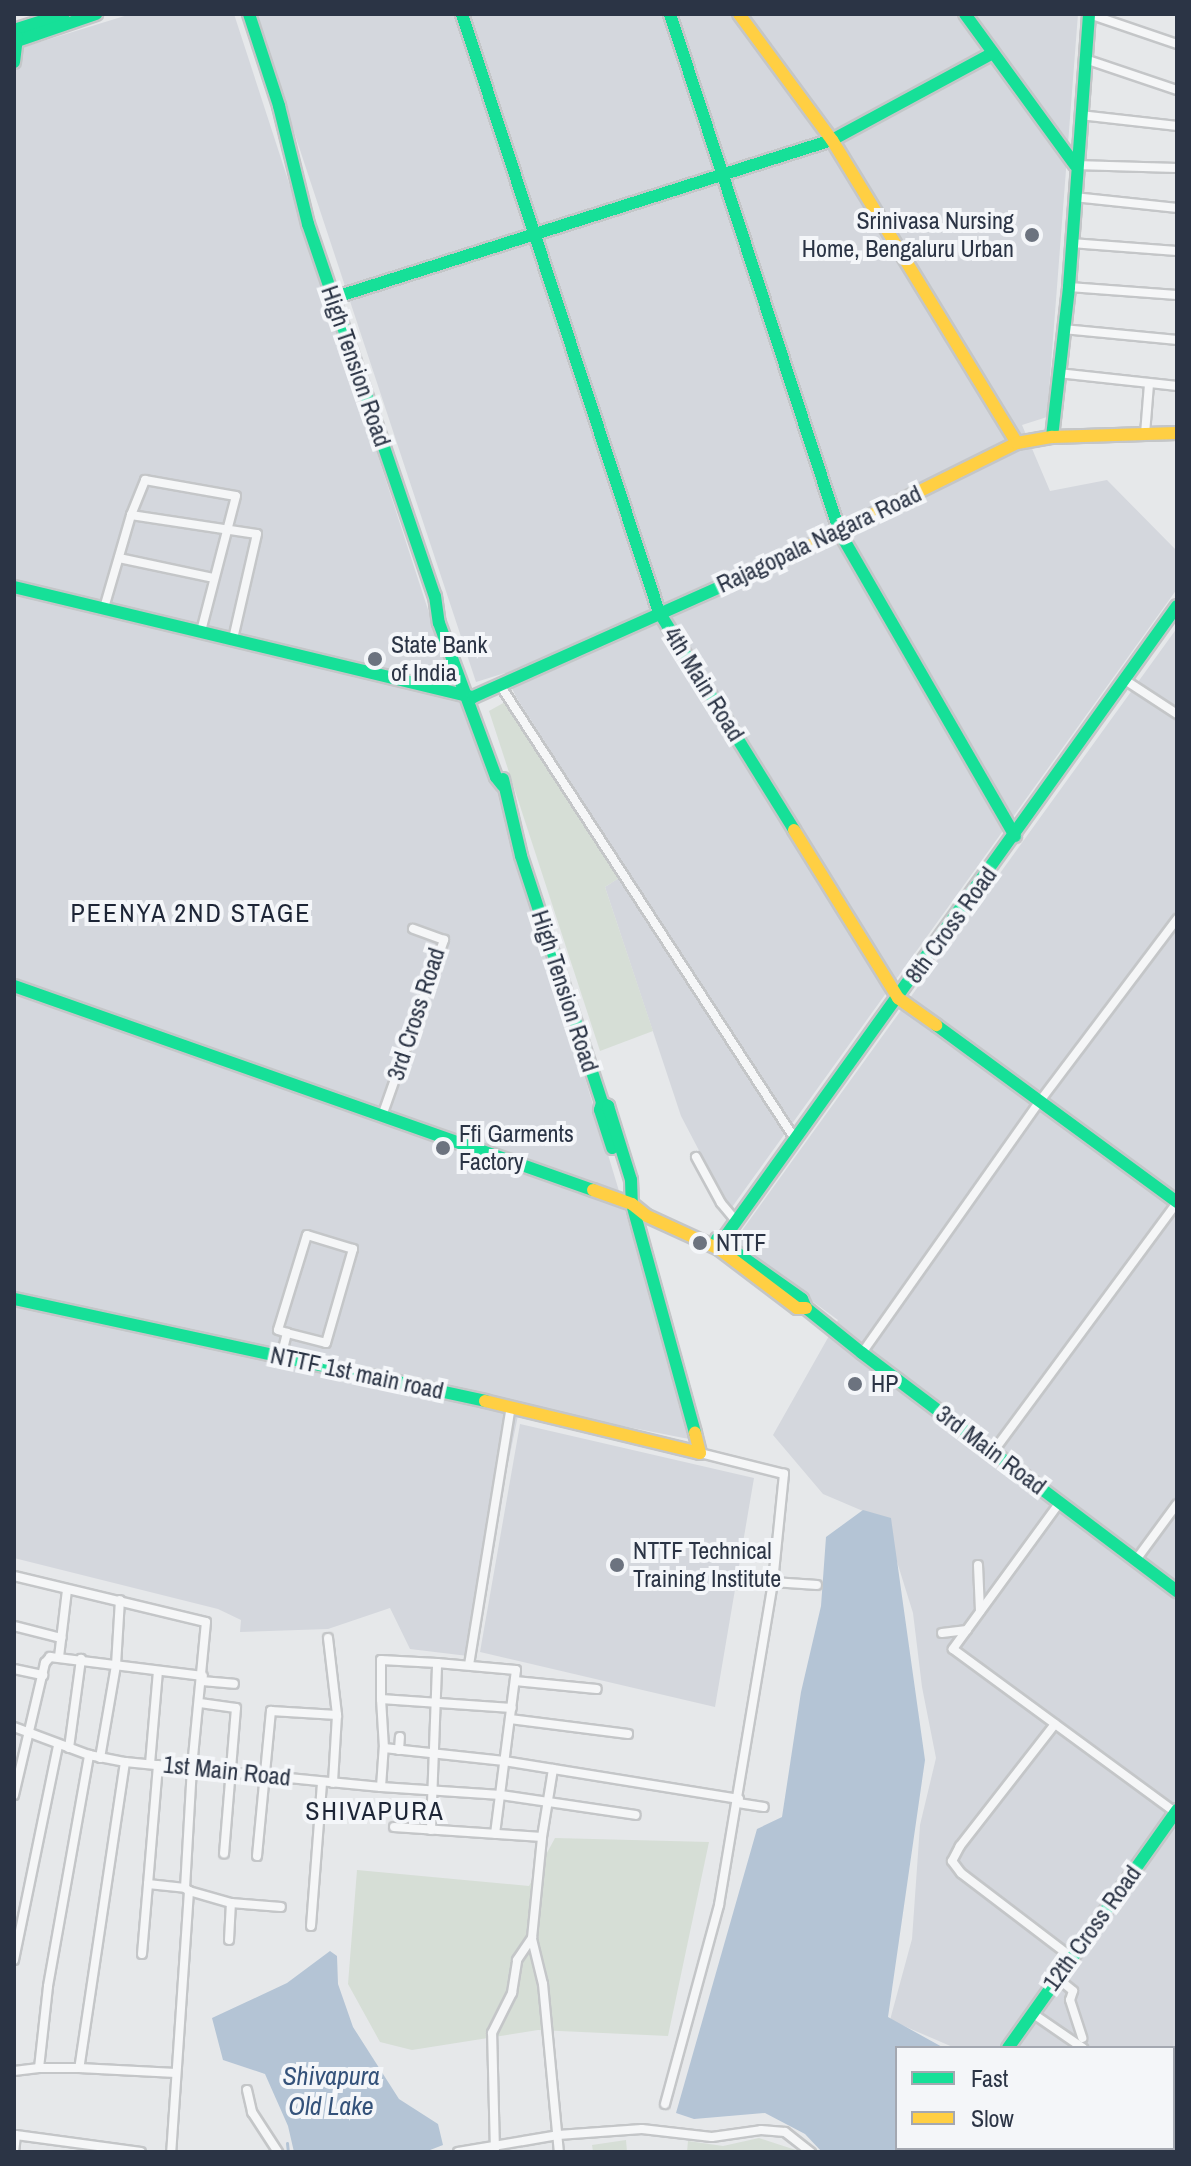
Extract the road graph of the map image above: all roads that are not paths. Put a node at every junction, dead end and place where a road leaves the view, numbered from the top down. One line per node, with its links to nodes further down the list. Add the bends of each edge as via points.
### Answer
1 (64, 14): 10 (street)
2 (96, 14): 10 (street)
3 (240, 14): 16 (street, High Tension Road, via 271,109)
4 (249, 14): 16 (street, High Tension Road)
5 (462, 14): 25 (street, 4th Main Road)
6 (670, 14): 22 (street)
7 (739, 14): 19 (street)
8 (965, 14): 12 (street)
9 (1089, 14): 11 (street); 13 (street)
10 (15, 36): 14 (street)
11 (1177, 44)
12 (993, 53): 19 (street); 20 (street)
13 (1085, 59): 15 (street); 17 (street)
14 (14, 62)
15 (1177, 90)
16 (278, 113): 30 (street, High Tension Road)
17 (1080, 115): 18 (street); 20 (street)
18 (1177, 126)
19 (832, 140): 22 (street); 39 (street)
20 (1075, 165): 21 (street); 23 (street)
21 (1177, 168)
22 (721, 175): 25 (street); 42 (street)
23 (1074, 197): 24 (street); 26 (street)
24 (1177, 208)
25 (535, 234): 30 (street); 48 (street, 4th Main Road)
26 (1070, 242): 27 (street); 28 (street)
27 (1177, 251)
28 (1069, 287): 29 (street); 31 (street)
29 (1177, 295)
30 (333, 298): 53 (street, High Tension Road, via 439,623)
31 (1063, 329): 32 (street); 33 (street)
32 (1177, 340)
33 (1058, 373): 34 (street); 38 (street)
34 (1149, 384): 35 (street); 37 (street)
35 (1177, 386)
36 (1177, 433): 37 (street, Rajagopala Nagara Road)
37 (1145, 434): 38 (street, Rajagopala Nagara Road)
38 (1052, 437): 39 (street, Rajagopala Nagara Road)
39 (1017, 443): 42 (street, Rajagopala Nagara Road)
40 (131, 515): 41 (street); 41 (street, via 142,482 149,481 236,496); 43 (street)
41 (226, 528): 44 (street); 50 (street, via 257,534)
42 (840, 533): 48 (street, Rajagopala Nagara Road); 55 (street)
43 (119, 558): 44 (street); 47 (street)
44 (213, 578): 49 (street)
45 (14, 587): 47 (street)
46 (1177, 606): 51 (street, 8th Cross Road)
47 (104, 608): 49 (street)
48 (659, 612): 52 (street, Rajagopala Nagara Road); 59 (street, 4th Main Road)
49 (201, 631): 50 (street)
50 (233, 639): 53 (street)
51 (1125, 680): 54 (street); 55 (street, 8th Cross Road)
52 (500, 685): 53 (street, Rajagopala Nagara Road); 62 (street)
53 (469, 696): 65 (street, High Tension Road, via 483,717 521,856 602,1103 608,1106)
54 (1177, 714)
55 (1015, 836): 59 (street, 8th Cross Road)
56 (1177, 919): 60 (street)
57 (413, 929): 61 (street, 3rd Cross Road, via 444,940)
58 (14, 986): 61 (street, 3rd Main Road)
59 (898, 998): 60 (street, 4th Main Road); 62 (street, 8th Cross Road)
60 (1040, 1101): 64 (street, 4th Main Road); 72 (street)
61 (382, 1116): 65 (street, 3rd Main Road)
62 (795, 1139): 67 (street, 8th Cross Road)
63 (696, 1157): 67 (street)
64 (1177, 1202): 75 (street)
65 (632, 1204): 66 (street, 3rd Main Road); 76 (street, High Tension Road)
66 (645, 1211): 68 (street, 3rd Main Road, via 651,1209); 70 (street, 3rd Main Road, via 719,1249 797,1308)
67 (736, 1221): 68 (street, 8th Cross Road)
68 (722, 1241): 70 (street, 3rd Main Road, via 802,1299)
69 (14, 1299): 73 (street, NTTF 1st main road)
70 (806, 1308): 72 (street, 3rd Main Road)
71 (287, 1333): 71 (street, via 326,1343 353,1249 307,1235 278,1330); 73 (street)
72 (862, 1353): 75 (street, 3rd Main Road)
73 (281, 1357): 74 (street, NTTF 1st main road)
74 (511, 1407): 76 (street, NTTF 1st main road); 97 (street)
75 (993, 1452): 77 (street, 3rd Main Road)
76 (700, 1453): 82 (street, via 784,1474)
77 (1060, 1502): 79 (street, 3rd Main Road); 87 (street)
78 (1177, 1504): 79 (street)
79 (1136, 1560): 85 (street, 3rd Main Road)
80 (978, 1565): 87 (street)
81 (14, 1576): 84 (street)
82 (773, 1582): 83 (street); 136 (street)
83 (817, 1585)
84 (67, 1590): 86 (street); 91 (street)
85 (1177, 1591)
86 (120, 1600): 96 (street); 101 (street, via 206,1622)
87 (980, 1612): 89 (street)
88 (14, 1626): 91 (street)
89 (967, 1630): 90 (street); 111 (street, via 953,1649)
90 (942, 1633)
91 (61, 1638): 93 (street)
92 (328, 1638): 109 (street)
93 (59, 1657): 94 (street); 100 (street, via 47,1660)
94 (81, 1659): 96 (street); 117 (street)
95 (437, 1663): 97 (street); 105 (street, via 381,1660); 106 (street)
96 (116, 1665): 99 (street); 122 (street)
97 (469, 1665): 102 (street, via 516,1670)
98 (14, 1669): 100 (street)
99 (158, 1671): 101 (street); 125 (street)
100 (43, 1675): 113 (street)
101 (202, 1678): 103 (street); 107 (street)
102 (515, 1681): 104 (street); 108 (street)
103 (234, 1684)
104 (597, 1689)
105 (381, 1699): 106 (street); 118 (street)
106 (434, 1700): 108 (street); 120 (street)
107 (200, 1703): 126 (street); 128 (street, via 236,1708)
108 (512, 1708): 110 (street)
109 (337, 1715): 129 (street, via 271,1711); 131 (street)
110 (510, 1719): 114 (street); 123 (street)
111 (1055, 1724): 139 (street); 155 (street, via 952,1861)
112 (14, 1727): 113 (street, 1st Main Road)
113 (27, 1734): 116 (street, 1st Main Road); 134 (street)
114 (628, 1734)
115 (400, 1737): 119 (street)
116 (58, 1745): 117 (street, 1st Main Road); 156 (street)
117 (69, 1748): 121 (street, 1st Main Road)
118 (384, 1748): 119 (street); 132 (street)
119 (399, 1750): 120 (street)
120 (433, 1754): 123 (street); 133 (street)
121 (89, 1755): 122 (street, 1st Main Road); 161 (street, via 48,1986)
122 (100, 1758): 124 (street, 1st Main Road)
123 (504, 1761): 127 (street); 135 (street)
124 (125, 1762): 125 (street, 1st Main Road); 162 (street)
125 (154, 1764): 126 (street, 1st Main Road); 147 (street)
126 (192, 1767): 128 (street, 1st Main Road); 148 (street)
127 (553, 1769): 136 (street); 137 (street)
128 (230, 1771): 129 (street, 1st Main Road); 145 (street)
129 (267, 1774): 130 (street, 1st Main Road); 146 (street)
130 (322, 1782): 131 (street, 1st Main Road); 151 (street)
131 (333, 1783): 132 (street, 1st Main Road)
132 (381, 1787): 133 (street, 1st Main Road)
133 (432, 1791): 135 (street, 1st Main Road); 142 (street)
134 (14, 1795)
135 (501, 1795): 137 (street, 1st Main Road); 143 (street)
136 (739, 1801): 138 (street); 166 (street, via 719,1905)
137 (548, 1802): 140 (street, 1st Main Road); 144 (street)
138 (764, 1807)
139 (1176, 1811): 155 (street, 12th Cross Road)
140 (636, 1815)
141 (394, 1827): 142 (street)
142 (431, 1830): 143 (street)
143 (495, 1834): 144 (street)
144 (542, 1837): 152 (street)
145 (224, 1854)
146 (257, 1856)
147 (148, 1884): 148 (street); 154 (street)
148 (187, 1889): 149 (street); 164 (street)
149 (231, 1903): 150 (street); 153 (street)
150 (281, 1907)
151 (311, 1926)
152 (532, 1938): 168 (street, via 543,1984); 169 (street, via 517,1960 512,1993 492,2033)
153 (229, 1940)
154 (142, 1954)
155 (1070, 1956): 157 (street, 12th Cross Road)
156 (14, 1960)
157 (1056, 1977): 158 (street, 12th Cross Road); 159 (street, via 1073,1991 1070,2000)
158 (1032, 2013): 159 (street); 160 (street, 12th Cross Road)
159 (1083, 2043)
160 (1009, 2046)
161 (39, 2068): 162 (street); 163 (street)
162 (79, 2068): 164 (street)
163 (14, 2071)
164 (176, 2073): 173 (street)
165 (247, 2090): 174 (street, via 252,2112)
166 (665, 2104)
167 (15, 2135): 170 (street); 171 (street)
168 (558, 2135): 169 (street); 176 (street); 177 (street, via 642,2129 712,2137 761,2130 785,2132)
169 (495, 2148): 175 (street)
170 (14, 2152)
171 (134, 2152): 172 (street)
172 (141, 2152)
173 (171, 2152)
174 (278, 2152)
175 (458, 2152)
176 (559, 2152)
177 (811, 2152)

